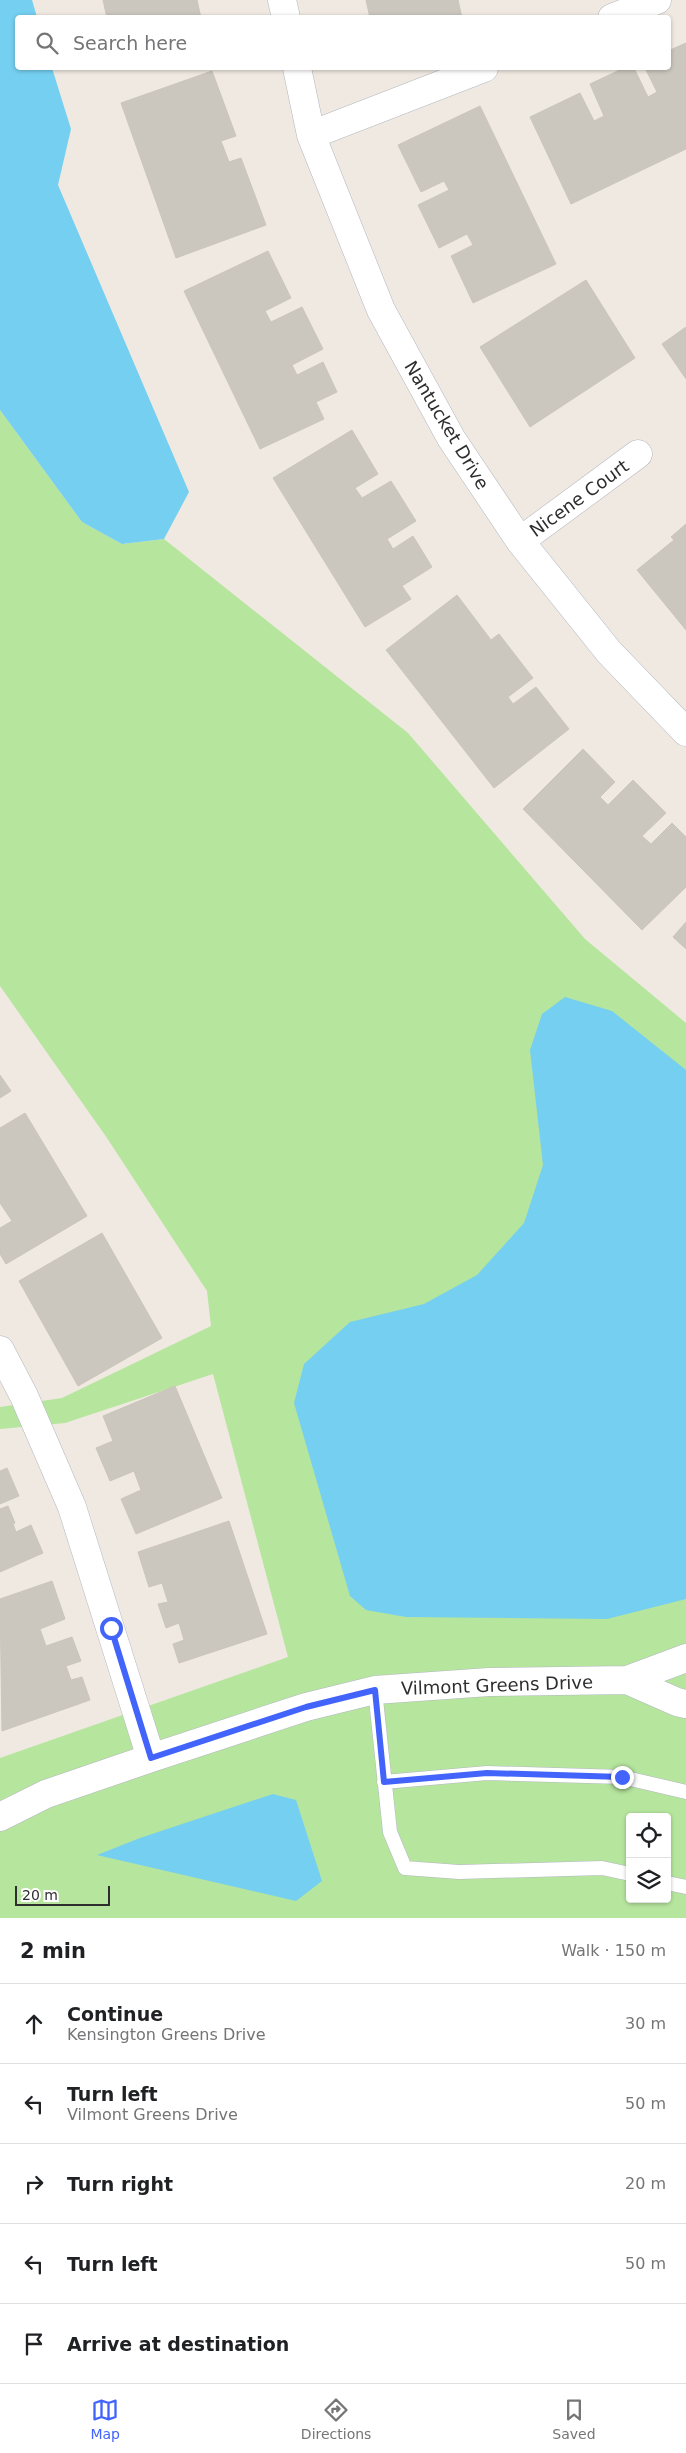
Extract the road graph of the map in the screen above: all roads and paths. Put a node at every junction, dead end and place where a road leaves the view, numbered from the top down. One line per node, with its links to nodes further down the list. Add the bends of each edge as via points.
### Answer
1 (282, 0): 3 (street)
2 (657, 0): 4 (street)
3 (285, 15)
4 (620, 15)
5 (297, 70): 7 (street, Nantucket Drive)
6 (479, 70): 7 (street)
7 (311, 135): 9 (street, Nantucket Drive, via 381,310 451,438)
8 (638, 454): 9 (street, Nicene Court)
9 (520, 541): 10 (street, Nantucket Drive, via 608,652)
10 (686, 732)
11 (0, 1350): 16 (street, via 24,1396 72,1506)
12 (686, 1658): 13 (street, Vilmont Greens Drive)
13 (627, 1680): 14 (street, Vilmont Greens Drive, via 489,1682); 15 (street, Vilmont Greens Drive)
14 (375, 1690): 16 (street, Vilmont Greens Drive, via 306,1707); 17 (lane)
15 (686, 1704)
16 (151, 1758): 19 (street, Vilmont Greens Drive, via 46,1794)
17 (384, 1782): 18 (lane, via 487,1773 622,1777); 20 (lane, via 390,1832 405,1868 459,1872 602,1868)
18 (686, 1792)
19 (0, 1817)
20 (626, 1873)
21 (671, 1884): 22 (lane)
22 (686, 1887)

